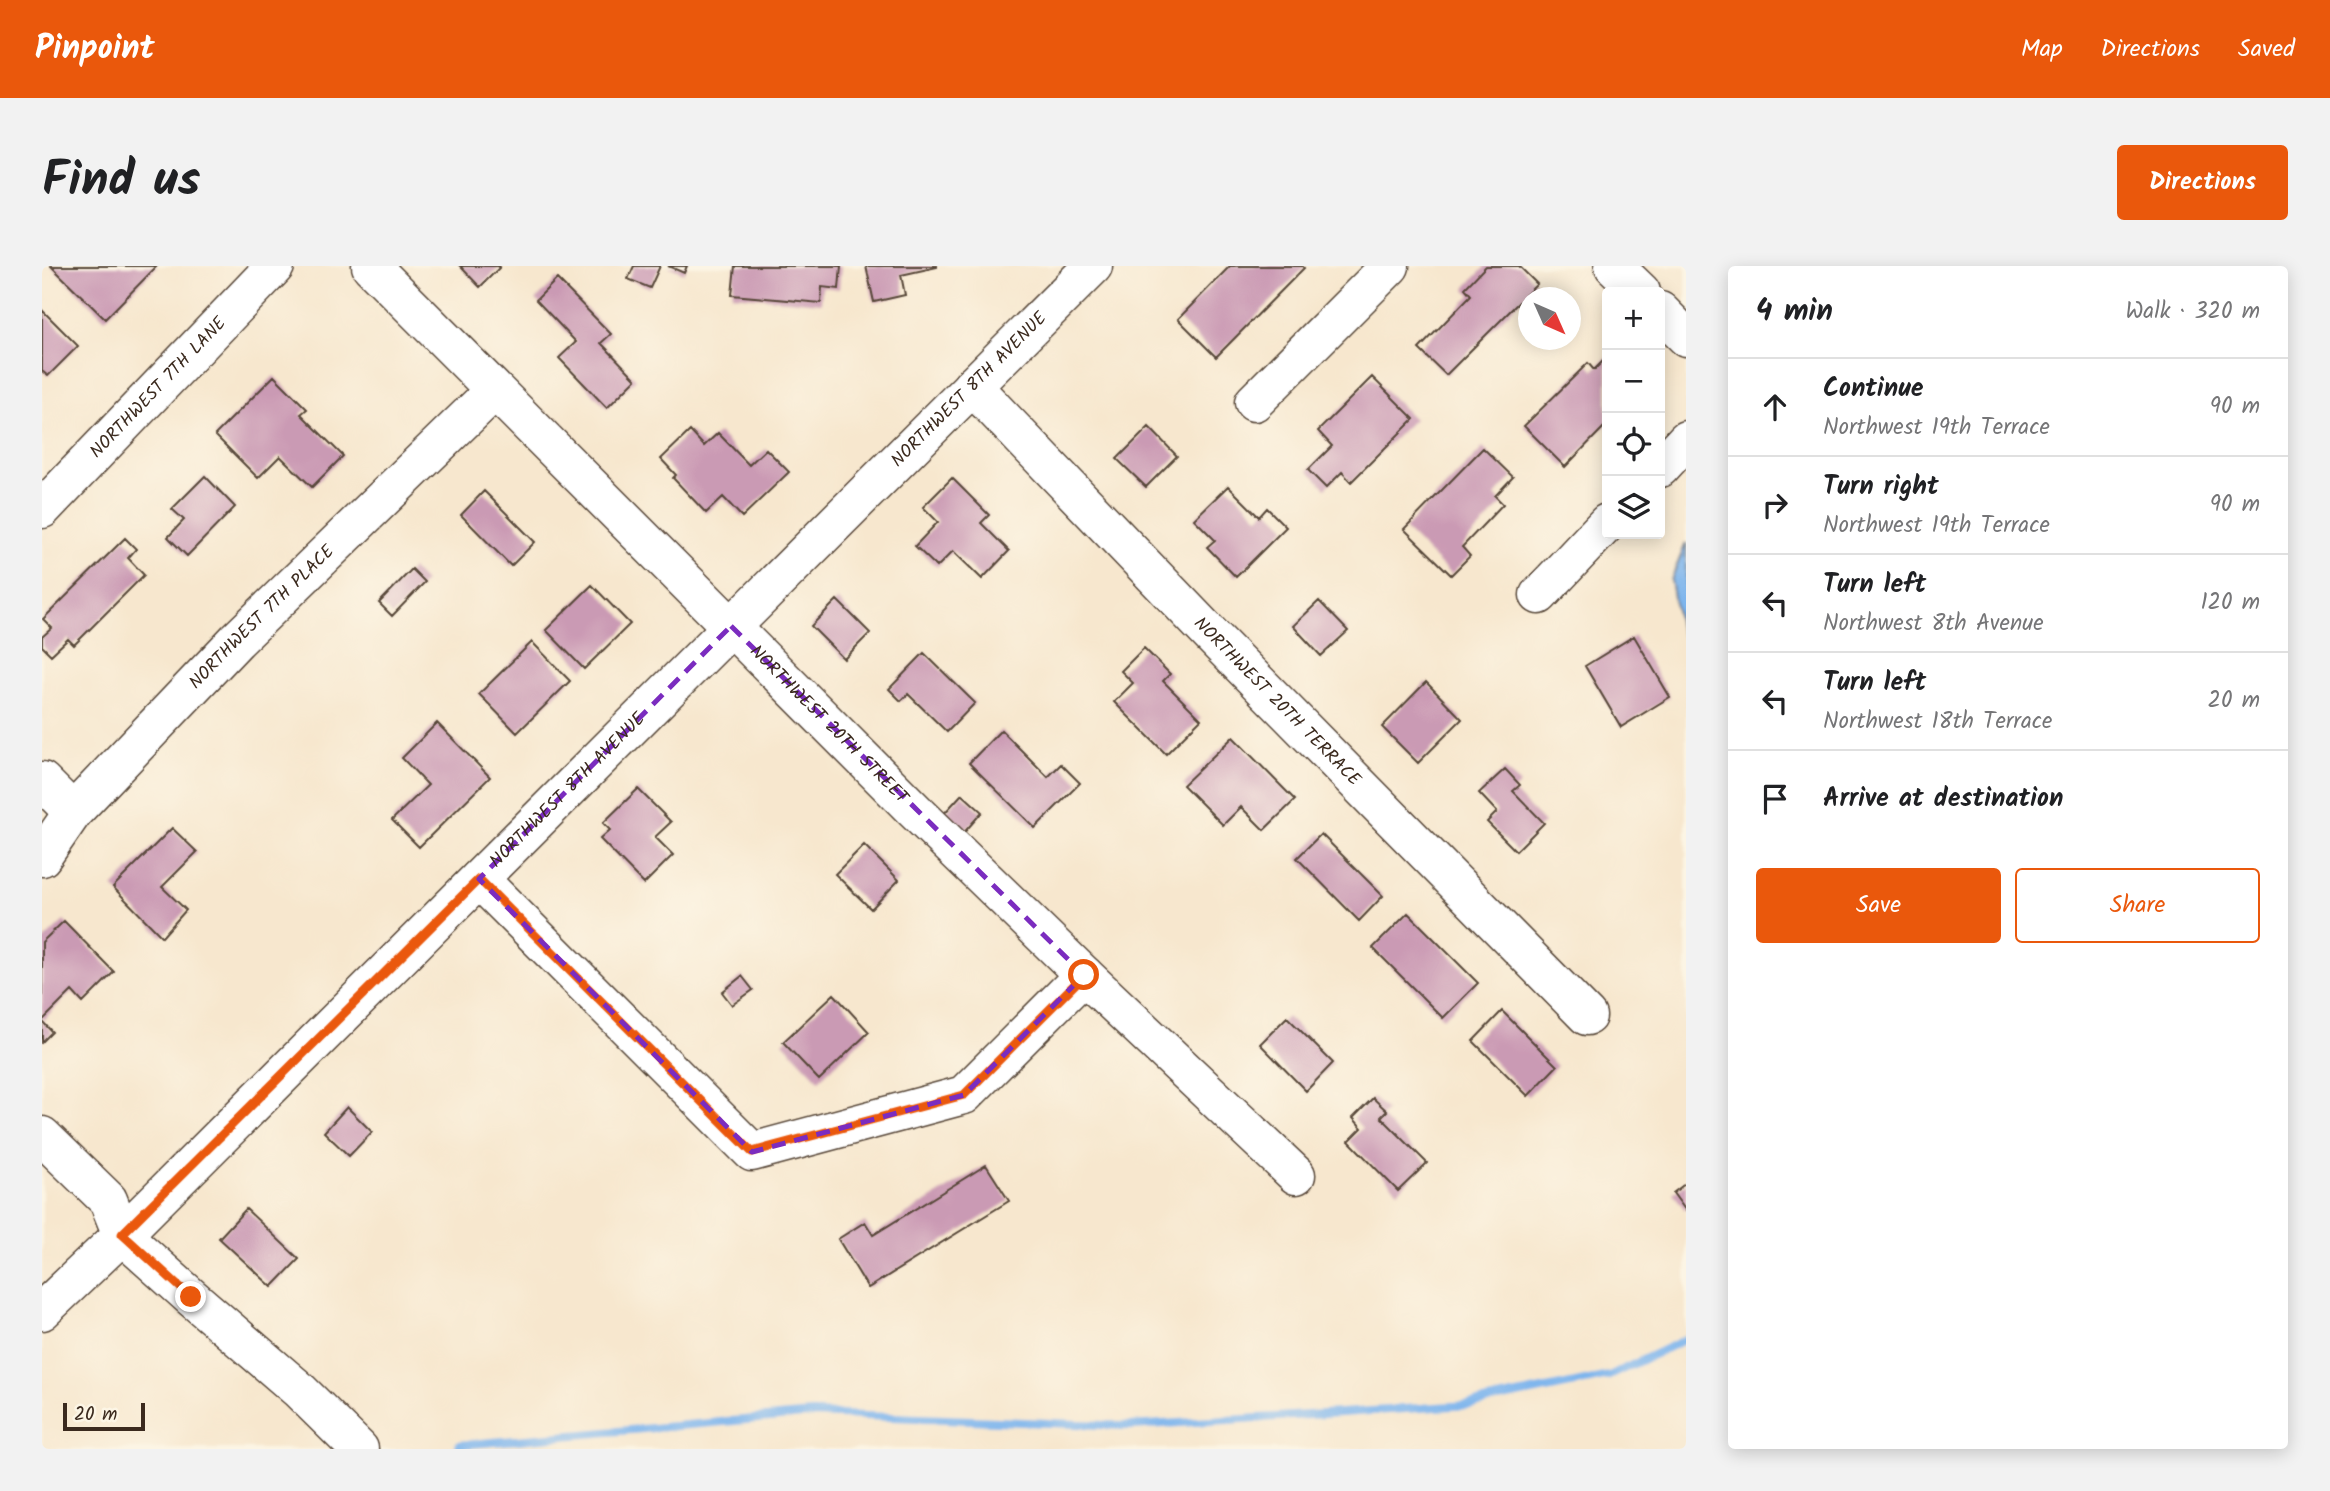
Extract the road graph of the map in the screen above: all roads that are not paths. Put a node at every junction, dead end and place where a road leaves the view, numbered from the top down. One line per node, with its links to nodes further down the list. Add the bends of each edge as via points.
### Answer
1 (275, 266): 14 (street, NORTHWEST 7TH LANE)
2 (370, 266): 10 (street, NORTHWEST 20TH STREET)
3 (1093, 266): 9 (street, NORTHWEST 8TH AVENUE)
4 (1390, 266): 11 (street)
5 (1614, 266): 6 (street)
6 (1636, 287)
7 (1665, 316): 8 (street)
8 (1686, 337)
9 (972, 386): 17 (street, NORTHWEST 8TH AVENUE); 23 (street, NORTHWEST 20TH TERRACE)
10 (494, 391): 17 (street, NORTHWEST 20TH STREET); 19 (street, NORTHWEST 7TH PLACE, via 237,640)
11 (1254, 402)
12 (1686, 440): 13 (street)
13 (1665, 463)
14 (42, 509)
15 (1602, 528): 16 (street)
16 (1539, 595)
17 (731, 626): 21 (street, NORTHWEST 8TH AVENUE); 22 (street, NORTHWEST 20TH STREET)
18 (42, 781): 19 (street)
19 (73, 812): 20 (street, NORTHWEST 7TH PLACE)
20 (42, 857)
21 (479, 879): 22 (street, via 752,1152 964,1095); 26 (street, NORTHWEST 8TH AVENUE)
22 (1084, 975): 25 (street, NORTHWEST 20TH STREET)
23 (1587, 1016)
24 (42, 1136): 26 (street, via 108,1200)
25 (1296, 1175)
26 (122, 1234): 27 (street, NORTHWEST 8TH AVENUE); 28 (street)
27 (42, 1311)
28 (359, 1449)

